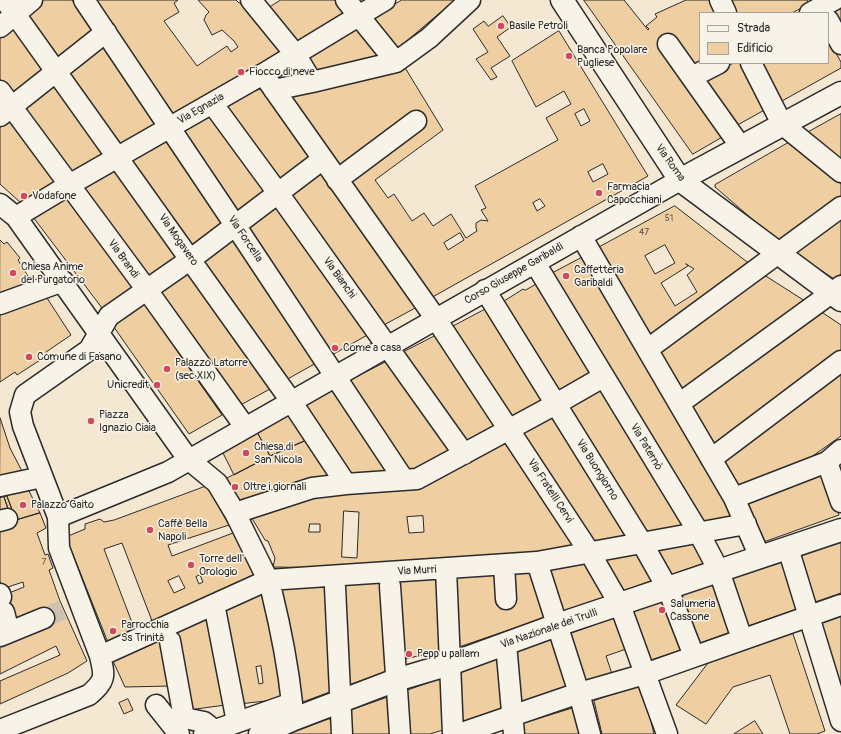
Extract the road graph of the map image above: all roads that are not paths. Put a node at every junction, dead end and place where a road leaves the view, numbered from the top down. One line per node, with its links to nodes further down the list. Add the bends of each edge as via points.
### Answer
1 (32, 0): 9 (street)
2 (84, 0): 14 (street, Via Forcella)
3 (346, 0): 11 (street)
4 (385, 0): 11 (street, Via Egnazia)
5 (470, 0): 18 (street, via 429,38)
6 (562, 0): 37 (street, Via Roma)
7 (720, 0): 10 (street)
8 (260, 3): 17 (street)
9 (11, 7): 13 (street); 21 (street, Via Mogavero)
10 (726, 12)
11 (358, 16): 17 (street, Via Egnazia); 18 (street)
12 (829, 22): 16 (street)
13 (0, 27)
14 (106, 32): 21 (street); 31 (street, Via Forcella)
15 (668, 44): 23 (street)
16 (841, 44)
17 (295, 54): 22 (street, Via Egnazia); 24 (street)
18 (396, 62): 24 (street)
19 (717, 64): 23 (street)
20 (752, 64): 30 (street)
21 (57, 71): 28 (street); 33 (street, Via Mogavero)
22 (263, 74): 25 (street, Via Fratelli Cervi); 27 (street, Via Egnazia)
23 (692, 77): 32 (street)
24 (312, 82): 25 (street)
25 (274, 90): 34 (street, Via Fratelli Cervi)
26 (841, 93): 30 (street, Corso Giuseppe Garibaldi)
27 (212, 103): 31 (street, Via Egnazia); 39 (street, Via Bianchi)
28 (4, 105): 38 (street, Via Brandi)
29 (416, 121): 36 (street)
30 (782, 124): 32 (street, Corso Giuseppe Garibaldi); 35 (street)
31 (169, 127): 33 (street, Via Egnazia); 43 (street, Via Forcella)
32 (741, 147): 37 (street, Corso Giuseppe Garibaldi)
33 (119, 157): 38 (street, Via Egnazia); 46 (street, Via Mogavero)
34 (323, 160): 36 (street, Via Fratelli Cervi); 39 (street)
35 (841, 172)
36 (337, 180): 53 (street, Via Fratelli Cervi)
37 (680, 180): 44 (street, Corso Giuseppe Garibaldi); 45 (street, Via Roma)
38 (69, 185): 42 (street, Via Egnazia); 49 (street, Via Brandi)
39 (278, 193): 43 (street); 55 (street, Via Bianchi)
40 (0, 204): 42 (street)
41 (841, 207): 45 (street)
42 (16, 217): 48 (street)
43 (235, 225): 46 (street); 58 (street, Via Forcella)
44 (581, 236): 47 (street, Corso Giuseppe Garibaldi); 56 (street)
45 (777, 253): 51 (street, Via Roma); 56 (street)
46 (191, 259): 49 (street); 60 (street, Via Mogavero)
47 (535, 263): 50 (street, Corso Giuseppe Garibaldi); 59 (street, Via Paternò)
48 (63, 282): 52 (street); 54 (street)
49 (147, 290): 54 (street, via 109,316); 63 (street, Via Brandi)
50 (485, 290): 53 (street, Corso Giuseppe Garibaldi); 62 (street, Via Buongiorno)
51 (838, 293): 61 (street)
52 (0, 304)
53 (436, 319): 55 (street, Corso Giuseppe Garibaldi); 64 (street, Via Fratelli Cervi)
54 (100, 334): 68 (street); 69 (street, via 90,350 25,395 20,412)
55 (388, 346): 58 (street, Corso Giuseppe Garibaldi); 65 (street, Via Bianchi)
56 (648, 349): 61 (street)
57 (841, 361): 67 (street)
58 (336, 376): 60 (street, Corso Giuseppe Garibaldi); 70 (street, Via Forcella)
59 (603, 377): 62 (street); 79 (street, Via Paternò)
60 (291, 401): 63 (street, Corso Giuseppe Garibaldi); 71 (street, Via Mogavero)
61 (680, 403): 67 (street)
62 (556, 404): 64 (street); 80 (street, Via Buongiorno)
63 (245, 427): 68 (street, Corso Giuseppe Garibaldi)
64 (509, 429): 65 (street); 82 (street, Via Fratelli Cervi)
65 (464, 454): 70 (street, via 417,478)
66 (834, 456): 73 (street); 74 (street)
67 (711, 458): 73 (street)
68 (188, 459): 75 (street, via 217,483); 76 (street, via 168,472)
69 (42, 477): 72 (street); 76 (street)
70 (404, 480): 71 (street)
71 (346, 484): 75 (street, via 312,488)
72 (0, 486)
73 (734, 498): 77 (street)
74 (841, 502)
75 (235, 513): 89 (street)
76 (58, 517): 104 (street, via 59,548 72,606)
77 (746, 524): 79 (street, Via Murri); 83 (street)
78 (841, 530): 81 (street, Via Nazionale dei Trulli)
79 (699, 533): 80 (street, Via Murri); 87 (street, Via Paternò)
80 (642, 544): 82 (street, Via Murri); 91 (street, Via Buongiorno)
81 (788, 548): 83 (street, Via Nazionale dei Trulli); 97 (street)
82 (590, 553): 84 (street, Via Murri); 94 (street, Via Fratelli Cervi)
83 (760, 557): 87 (street, Via Nazionale dei Trulli)
84 (537, 562): 85 (street, Via Murri); 99 (street)
85 (504, 565): 86 (street, Via Murri); 92 (street)
86 (446, 569): 89 (street, Via Murri); 106 (street)
87 (719, 571): 91 (street, Via Nazionale dei Trulli); 101 (street, Via Paternò)
88 (390, 586): 108 (street)
89 (270, 587): 104 (street, Via Murri); 113 (street, via 281,631 292,703)
90 (335, 587): 110 (street)
91 (668, 589): 94 (street, Via Nazionale dei Trulli); 105 (street, Via Buongiorno)
92 (506, 599)
93 (2, 601): 100 (street)
94 (620, 605): 99 (street, Via Nazionale dei Trulli); 107 (street, Via Fratelli Cervi)
95 (841, 605): 97 (street)
96 (216, 614): 113 (street)
97 (808, 617): 101 (street); 112 (street)
98 (44, 618): 100 (street)
99 (557, 625): 103 (street, Via Nazionale dei Trulli); 109 (street)
100 (4, 634)
101 (742, 639): 105 (street)
102 (170, 642): 116 (street, via 184,718 204,722)
103 (506, 644): 106 (street, Via Nazionale dei Trulli); 114 (street)
104 (100, 656): 115 (street, via 103,672 100,685 89,695)
105 (694, 656): 107 (street)
106 (450, 664): 108 (street, Via Nazionale dei Trulli); 121 (street)
107 (645, 674): 109 (street); 124 (street, Via Fratelli Cervi)
108 (396, 680): 110 (street, Via Nazionale dei Trulli); 120 (street)
109 (579, 693): 114 (street); 123 (street)
110 (341, 701): 118 (street, Via Nazionale dei Trulli); 119 (street)
111 (156, 705): 117 (street)
112 (840, 709)
113 (237, 722): 116 (street)
114 (513, 725): 122 (street)
115 (0, 730)
116 (209, 732)
117 (179, 734)
118 (260, 734)
119 (342, 734)
120 (400, 734)
121 (453, 734)
122 (459, 734)
123 (590, 734)
124 (667, 734)

